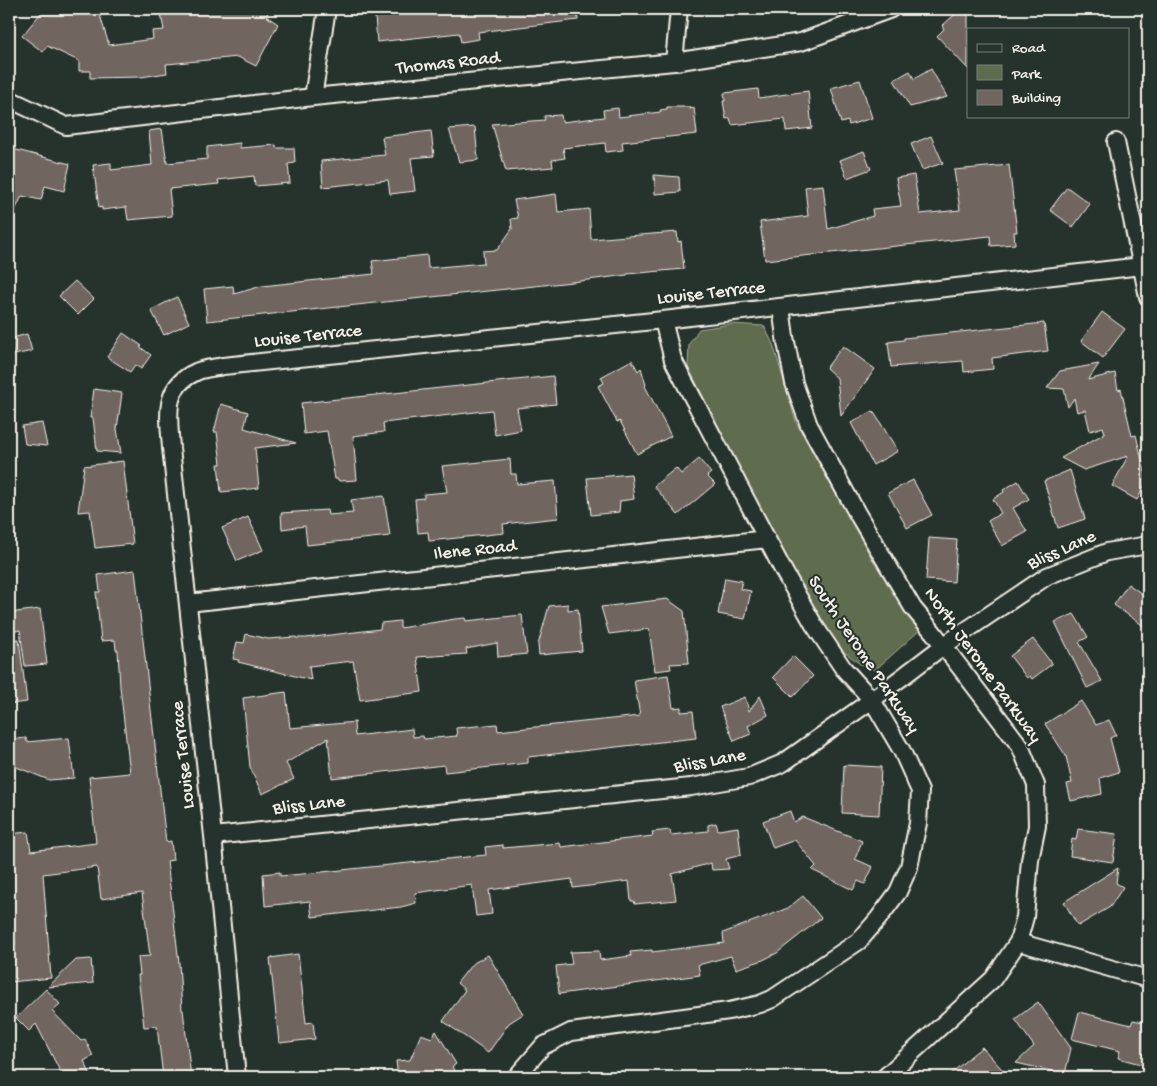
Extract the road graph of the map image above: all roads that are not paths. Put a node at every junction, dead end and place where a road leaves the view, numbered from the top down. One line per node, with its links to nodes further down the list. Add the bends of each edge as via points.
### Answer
1 (327, 9): 5 (street)
2 (679, 9): 4 (street)
3 (892, 9): 4 (street, Thomas Road, via 801,42)
4 (674, 62): 5 (street, Thomas Road)
5 (313, 97): 6 (street, Thomas Road, via 66,126)
6 (9, 99)
7 (1116, 142): 8 (street)
8 (1142, 266): 9 (street); 10 (street, Louise Terrace)
9 (1148, 297)
10 (782, 307): 11 (street, Louise Terrace); 15 (street, North Jerome Parkway, via 794,383 809,425 913,608)
11 (663, 320): 12 (street, South Jerome Parkway, via 673,360); 14 (street, Louise Terrace, via 223,366 196,372 178,384 168,408)
12 (767, 539): 14 (street, Ilene Road); 16 (street, South Jerome Parkway, via 814,625 843,668)
13 (1148, 545): 15 (street, Bliss Lane, via 1107,552 1047,576)
14 (188, 604): 17 (street, Louise Terrace)
15 (943, 646): 16 (street, Bliss Lane); 18 (street, North Jerome Parkway, via 1020,746 1036,785 1038,826 1030,860 1025,917)
16 (872, 700): 17 (street, Bliss Lane, via 783,763 749,777 691,787); 21 (street, South Jerome Parkway, via 920,790 918,823 909,867 898,892 858,941 760,1004 572,1032 543,1046)
17 (213, 836): 20 (street, Louise Terrace)
18 (1018, 942): 19 (street); 22 (street, North Jerome Parkway, via 993,979)
19 (1148, 979)
20 (237, 1077)
21 (516, 1077)
22 (885, 1077)

